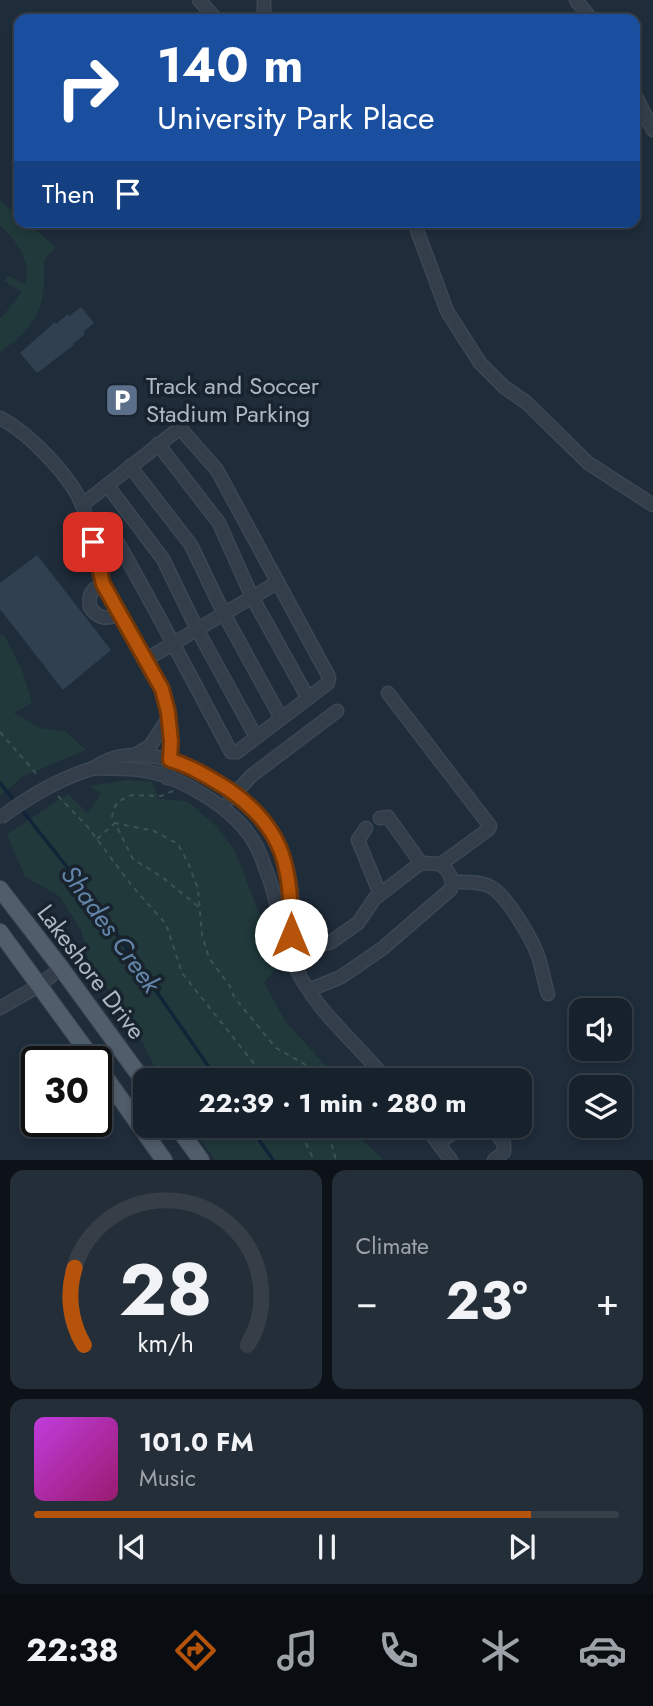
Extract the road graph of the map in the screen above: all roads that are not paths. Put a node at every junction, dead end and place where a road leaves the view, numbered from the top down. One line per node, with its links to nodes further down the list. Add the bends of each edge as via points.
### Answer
1 (200, 0): 3 (street)
2 (576, 0): 4 (street)
3 (212, 14)
4 (588, 14)
5 (640, 105): 6 (street)
6 (653, 130)
7 (416, 228): 13 (street, via 447,311 480,363 594,468)
8 (0, 418): 12 (street, via 64,475)
9 (158, 444): 10 (street); 15 (street, via 180,428 217,470); 17 (street, via 219,523)
10 (130, 466): 11 (street); 19 (street, via 191,545)
11 (107, 485): 12 (street); 20 (street, via 163,559)
12 (82, 505): 16 (street)
13 (653, 505)
14 (114, 536): 21 (street)
15 (278, 582): 17 (street); 24 (street, via 329,677 328,683)
16 (103, 584): 18 (street); 18 (street, via 91,593 90,607 102,618)
17 (252, 597): 19 (street); 24 (street)
18 (119, 614): 22 (street)
19 (223, 614): 20 (street); 27 (street)
20 (197, 629): 21 (street); 28 (street)
21 (172, 644): 22 (street); 28 (street, via 231,752)
22 (145, 660): 26 (street, via 162,689)
23 (388, 693): 39 (street, via 490,826)
24 (308, 698): 27 (street)
25 (337, 711): 33 (street)
26 (168, 719): 29 (street, via 157,739); 30 (street)
27 (281, 719): 28 (street)
28 (256, 737)
29 (135, 755): 30 (street); 31 (street)
30 (170, 760): 32 (street); 33 (street)
31 (94, 768): 32 (street, via 148,772); 35 (street, bridge, via 57,781)
32 (170, 779): 34 (street)
33 (234, 794): 34 (street); 40 (street, via 255,811 278,841)
34 (223, 808): 42 (street, via 252,838)
35 (0, 818)
36 (380, 818): 38 (street, via 388,817)
37 (366, 828): 44 (street, via 358,840)
38 (421, 863): 39 (street); 44 (street)
39 (441, 864): 41 (street)
40 (290, 882): 42 (street); 46 (street)
41 (453, 882): 49 (street, via 451,889 383,948 341,977); 50 (street, via 474,882 499,894 538,955)
42 (272, 888): 46 (street)
43 (0, 889): 47 (main road, Lakeshore Drive)
44 (380, 894): 46 (street, via 358,923 331,942)
45 (0, 932): 48 (main road, Lakeshore Drive)
46 (290, 951): 49 (street)
47 (61, 968): 48 (street); 53 (main road, Lakeshore Drive)
48 (40, 985): 51 (street); 52 (main road, Lakeshore Drive)
49 (309, 990): 54 (street)
50 (548, 994)
51 (0, 1008)
52 (84, 1046)
53 (134, 1068)
54 (376, 1068)
55 (112, 1086): 61 (main road, Lakeshore Drive)
56 (185, 1138): 62 (main road)
57 (434, 1138): 60 (street)
58 (446, 1138): 60 (street)
59 (499, 1138): 64 (street, via 504,1152)
60 (438, 1143): 63 (street)
61 (164, 1160)
62 (201, 1160)
63 (451, 1160)
64 (494, 1160)

